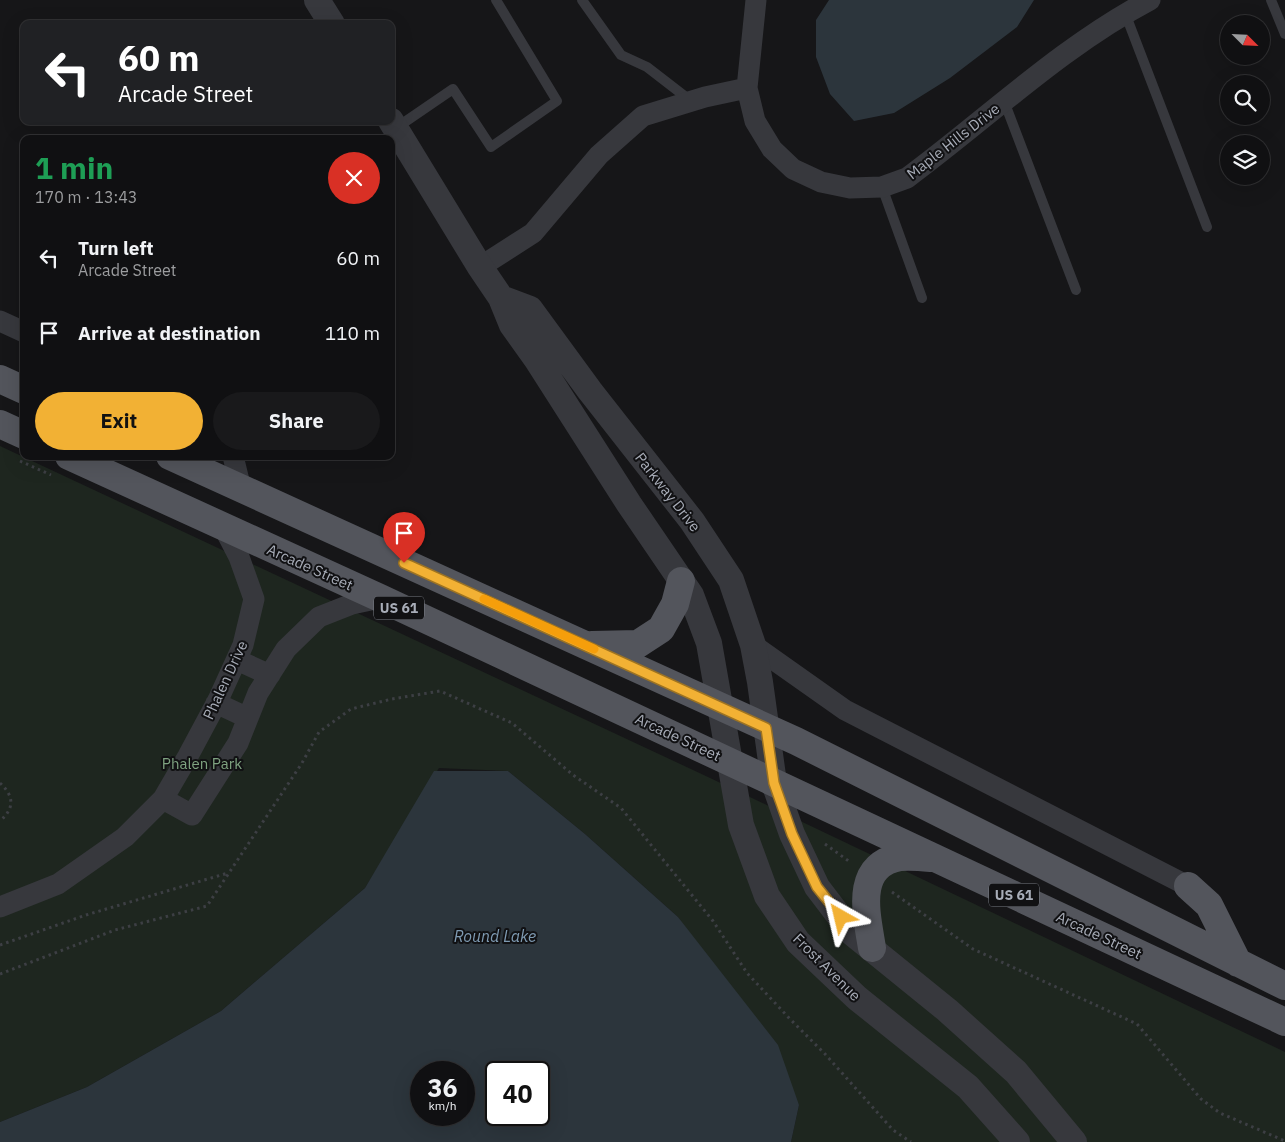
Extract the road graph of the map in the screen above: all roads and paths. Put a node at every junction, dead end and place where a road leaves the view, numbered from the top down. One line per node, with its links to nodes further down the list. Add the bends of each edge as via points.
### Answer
1 (318, 0): 8 (street)
2 (496, 0): 13 (lane, via 557,101 491,147 453,89)
3 (582, 0): 11 (lane, via 621,55 647,67)
4 (756, 0): 10 (street, Maple Hills Drive)
5 (1150, 0): 7 (street, Maple Hills Drive)
6 (1271, 0): 9 (lane)
7 (1125, 13): 12 (street, Maple Hills Drive, via 1076,45); 16 (lane)
8 (330, 20)
9 (1285, 34)
10 (747, 88): 11 (street); 15 (street, Maple Hills Drive, via 755,121 772,149 793,169 821,182 850,188)
11 (692, 101): 17 (street, via 643,116 599,156 533,233)
12 (1004, 101): 15 (street, Maple Hills Drive, via 907,178); 18 (lane)
13 (395, 123)
14 (395, 125): 17 (street)
15 (882, 187): 20 (lane)
16 (1206, 227)
17 (480, 267): 19 (street)
18 (1076, 290)
19 (501, 298): 32 (street, via 512,326); 35 (street, Parkway Drive, via 530,309 590,392 692,521 731,580)
20 (922, 298)
21 (0, 321): 22 (street)
22 (20, 330)
23 (0, 379): 24 (main road)
24 (20, 388)
25 (0, 424): 26 (main road)
26 (20, 433)
27 (78, 460): 31 (main road, Arcade Street / US 61)
28 (179, 460): 30 (main road, US 61)
29 (234, 460): 30 (street)
30 (241, 489): 34 (main road, US 61)
31 (224, 528): 33 (main road, Arcade Street / US 61); 36 (street, Phalen Drive, via 254,599 244,645)
32 (681, 581): 34 (main road, via 675,604 661,629 638,644); 39 (street, via 691,595 709,643)
33 (380, 598): 37 (street, via 352,604 319,617 286,649); 42 (main road, Arcade Street / US 61)
34 (585, 645): 39 (main road, US 61)
35 (753, 645): 41 (street, Parkway Drive); 50 (street, via 845,710)
36 (237, 660): 37 (street); 38 (street, Phalen Drive)
37 (270, 675): 40 (street)
38 (216, 703): 40 (street); 45 (street, Phalen Drive)
39 (721, 707): 41 (main road, US 61); 42 (street, Frost Avenue)
40 (248, 718): 45 (street, via 238,743 192,815)
41 (766, 728): 44 (street); 54 (main road, US 61)
42 (729, 761): 44 (main road, Arcade Street / US 61); 60 (street, Frost Avenue, via 741,826 767,896 798,942 857,998 968,1087)
43 (0, 783): 46 (path, via 8,790 12,802 7,815)
44 (774, 783): 47 (main road, Arcade Street / US 61); 53 (street, via 792,834 817,887 852,932)
45 (163, 799): 51 (street, Phalen Drive, via 125,837 58,884)
46 (0, 821)
47 (934, 858): 49 (main road, via 900,857 881,864); 57 (main road, Arcade Street / US 61)
48 (228, 873): 52 (path, via 86,915); 55 (path, via 207,906 115,930); 59 (path, via 302,763 319,732 351,710 440,691 512,723 573,776 621,808 713,921 747,973 893,1130)
49 (870, 876): 53 (main road, via 866,897); 58 (path, via 973,949 1137,1024 1201,1099 1220,1112)
50 (1188, 886): 54 (main road, via 1209,905)
51 (0, 907)
52 (0, 945)
53 (872, 948): 61 (street, via 1016,1072)
54 (1247, 968): 56 (main road, US 61)
55 (0, 974)
56 (1285, 986)
57 (1285, 1022)
58 (1285, 1141)
59 (911, 1142)
60 (1017, 1142)
61 (1074, 1142)

